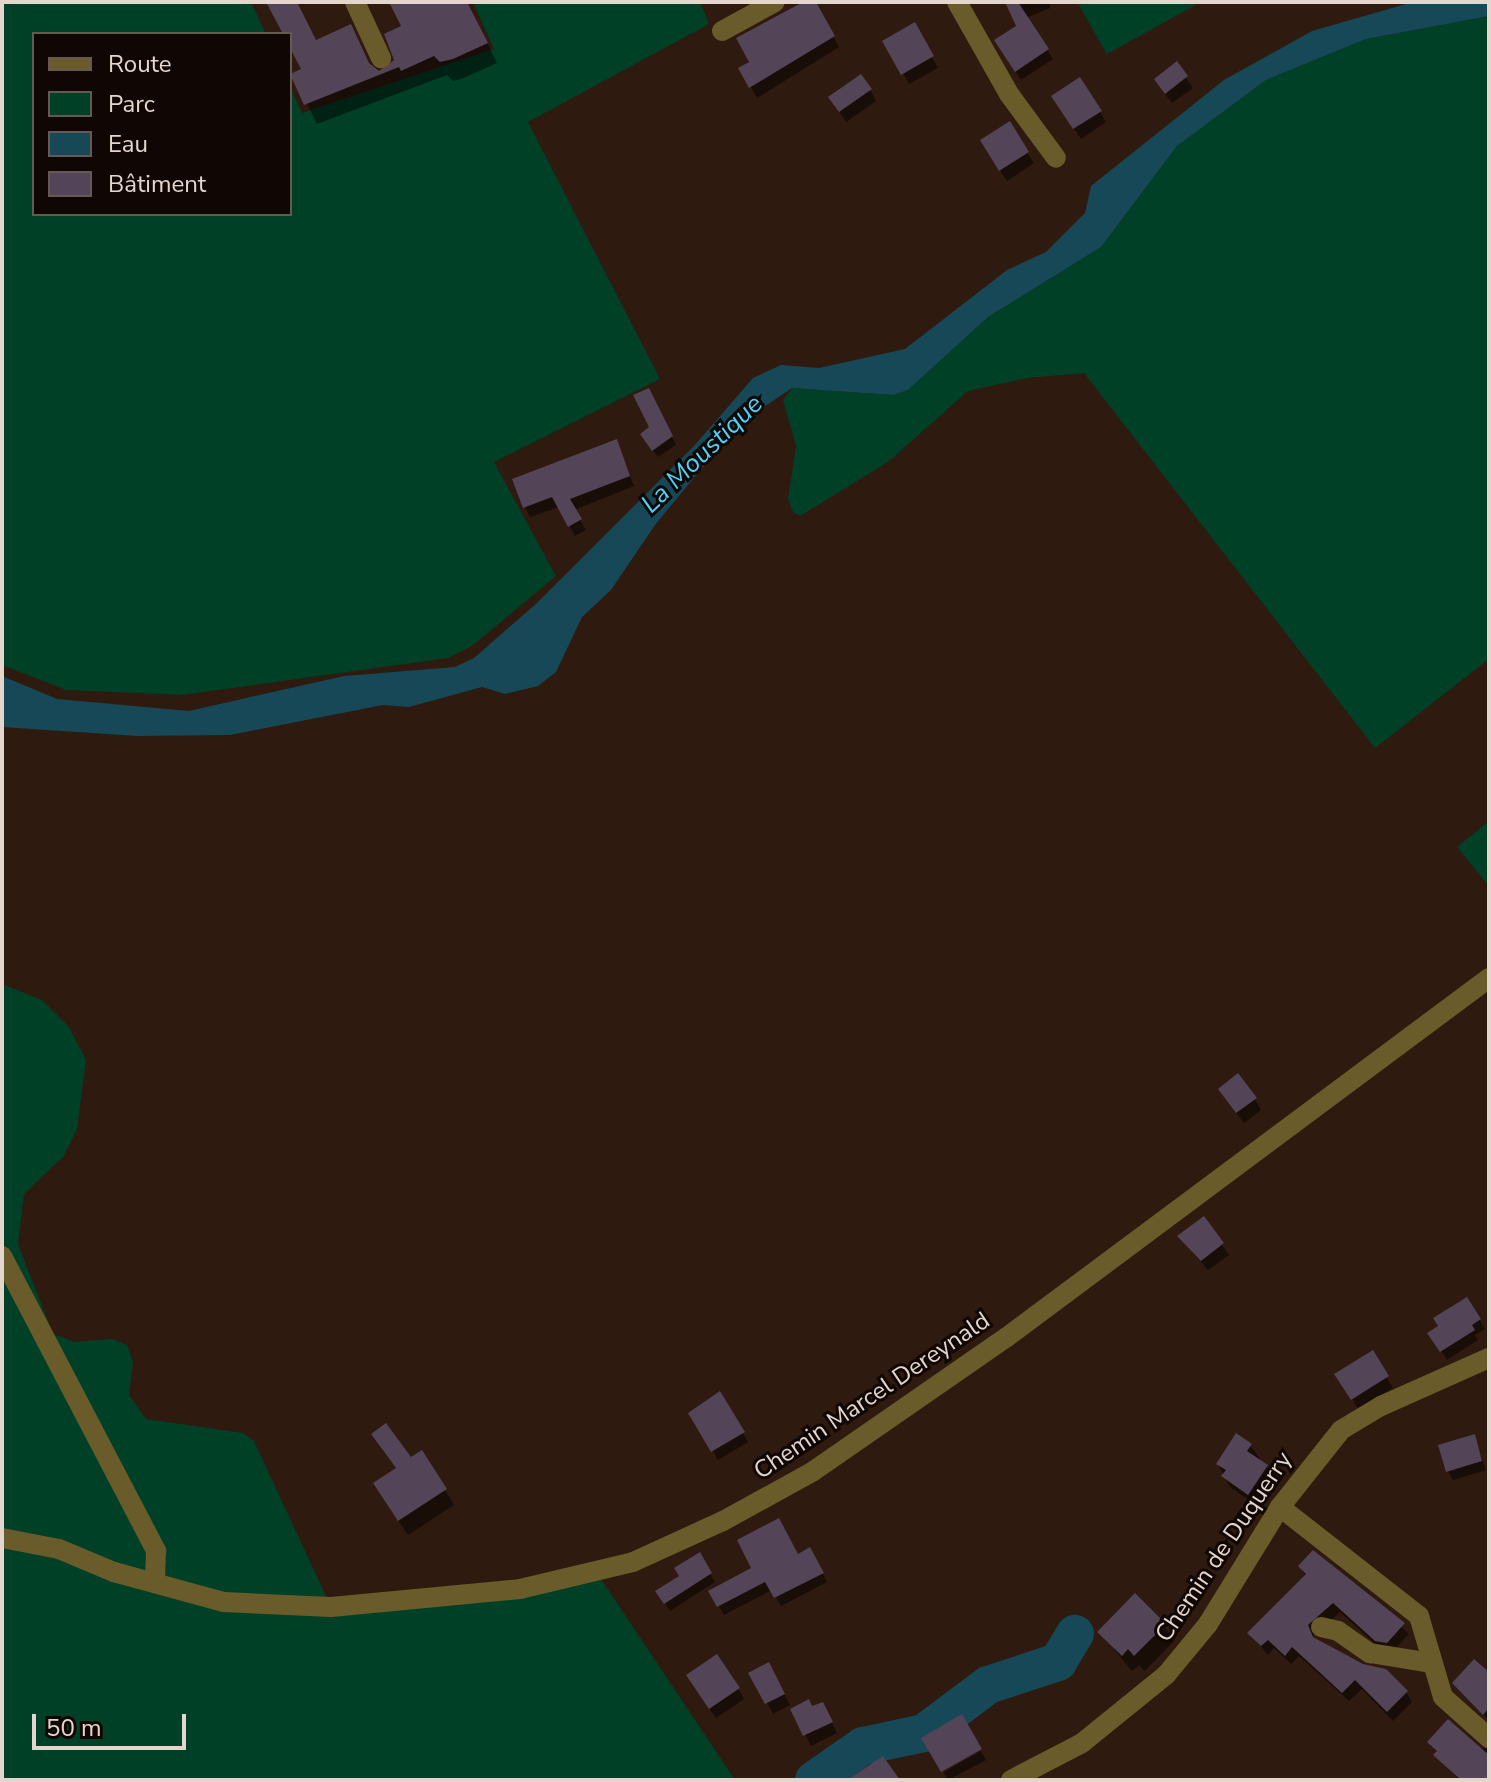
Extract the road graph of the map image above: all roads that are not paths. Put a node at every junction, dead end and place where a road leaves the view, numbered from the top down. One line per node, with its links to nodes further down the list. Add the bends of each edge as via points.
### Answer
1 (355, 2): 5 (street)
2 (775, 2): 4 (street)
3 (957, 2): 6 (street, via 1009,94)
4 (722, 31)
5 (381, 58)
6 (1056, 158)
7 (1489, 978): 12 (street, Chemin Marcel Dereynald, via 1007,1337 812,1472 723,1521 597,1573 450,1597 316,1606 224,1602)
8 (2, 1256): 12 (street, via 156,1551)
9 (1489, 1358): 10 (street, Chemin de Duquerry, via 1381,1406 1341,1430)
10 (1280, 1507): 14 (street, via 1419,1616); 16 (street, Chemin de Duquerry, via 1208,1624 1166,1675 1082,1743)
11 (2, 1538): 12 (street, Chemin Marcel Dereynald, via 59,1549)
12 (155, 1583)
13 (1321, 1627): 14 (street, via 1338,1631 1370,1653)
14 (1432, 1663): 15 (street, via 1443,1697)
15 (1489, 1738)
16 (1011, 1780)

